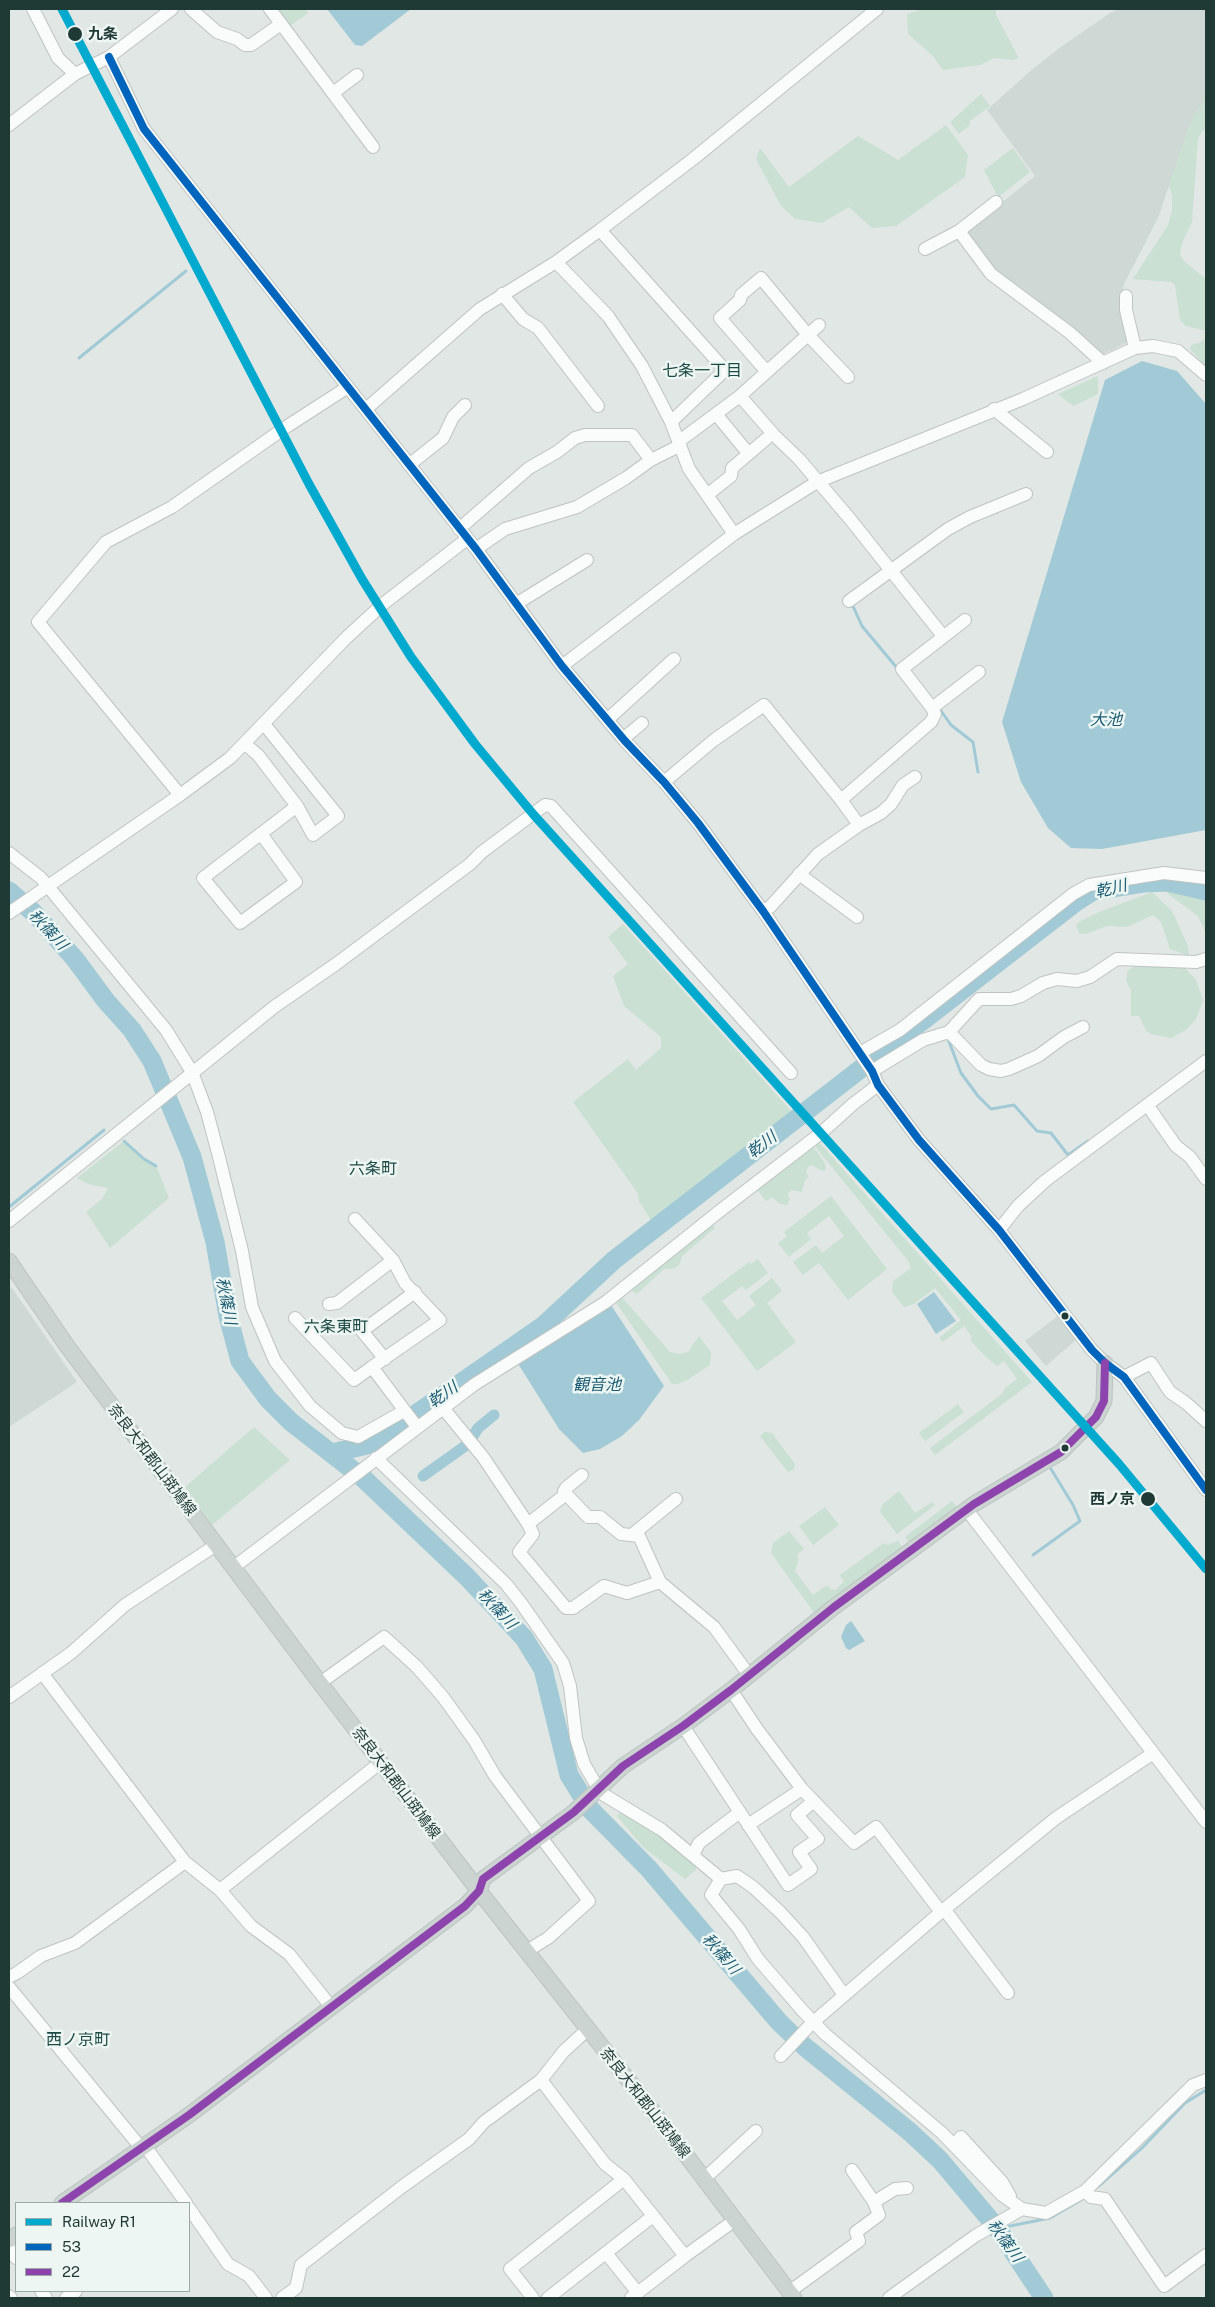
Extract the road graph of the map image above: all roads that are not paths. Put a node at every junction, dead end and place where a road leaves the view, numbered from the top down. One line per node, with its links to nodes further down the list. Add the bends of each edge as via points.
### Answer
1 (33, 9): 8 (street, via 58,58)
2 (172, 9): 7 (street)
3 (191, 9): 6 (street, via 217,32 245,45 251,45)
4 (270, 9): 6 (street)
5 (876, 9): 14 (street, via 709,147)
6 (281, 24): 10 (street)
7 (109, 57): 8 (street); 27 (street, via 144,130)
8 (75, 74): 11 (street)
9 (357, 75): 10 (street)
10 (333, 93): 12 (street)
11 (9, 125)
12 (373, 147)
13 (996, 202): 15 (street)
14 (600, 230): 17 (street); 34 (street, via 725,370)
15 (958, 231): 16 (street); 23 (street, via 991,274 1070,333)
16 (925, 249)
17 (556, 262): 18 (street); 34 (street, via 612,323 642,366)
18 (502, 294): 30 (street, via 523,320 538,328); 31 (street, via 454,330)
19 (1126, 296): 22 (street)
20 (819, 325): 21 (street)
21 (808, 335): 24 (street); 24 (street, via 761,278 741,295 740,300 720,318); 26 (street)
22 (1135, 348): 23 (street); 25 (street, via 1153,346 1178,351)
23 (1103, 363): 32 (street)
24 (767, 372): 28 (street)
25 (1206, 375)
26 (848, 377)
27 (348, 387): 31 (street); 64 (street, via 172,507 106,542 38,622)
28 (740, 396): 33 (street); 41 (street)
29 (465, 405): 40 (street, via 453,417 443,438)
30 (598, 406)
31 (366, 409): 40 (street)
32 (994, 409): 37 (street); 41 (street)
33 (716, 414): 36 (street); 38 (street)
34 (671, 422): 36 (street)
35 (766, 439): 38 (street)
36 (679, 444): 39 (street); 43 (street, via 689,469)
37 (1047, 452)
38 (748, 453): 43 (street, via 732,468 731,476)
39 (651, 460): 44 (street, via 632,435 585,435 576,438 514,479); 46 (street, via 577,507 505,529)
40 (409, 465): 44 (street)
41 (817, 482): 45 (street); 48 (street)
42 (1026, 494): 48 (street, via 948,529)
43 (707, 495): 45 (street)
44 (463, 534): 46 (street); 59 (street, via 346,636)
45 (734, 534): 54 (street)
46 (476, 549): 50 (street)
47 (587, 560): 50 (street)
48 (892, 569): 49 (street); 52 (street)
49 (849, 601)
50 (516, 604): 54 (street)
51 (965, 620): 52 (street)
52 (943, 636): 56 (street, via 902,669)
53 (674, 659): 57 (street)
54 (562, 666): 57 (street)
55 (979, 672): 56 (street)
56 (932, 708): 65 (street, via 935,714 931,722)
57 (608, 719): 60 (street)
58 (642, 723): 60 (street)
59 (264, 724): 61 (street); 66 (street, via 338,816 312,835)
60 (623, 739): 63 (street)
61 (245, 744): 64 (street); 66 (street, via 258,755)
62 (915, 776): 67 (street, via 881,813)
63 (664, 782): 65 (street, via 714,740 764,705); 73 (street)
64 (180, 796): 72 (street)
65 (841, 800): 67 (street)
66 (298, 806): 68 (street)
67 (859, 824): 70 (street, via 818,854)
68 (262, 835): 68 (street, via 203,878 240,924 296,882)
69 (9, 853): 72 (street, via 41,878)
70 (799, 874): 73 (street); 75 (street)
71 (1206, 878): 79 (street, via 1164,873 1089,885 1073,894 900,1030)
72 (44, 889): 74 (street); 82 (street, via 166,1030)
73 (763, 911): 79 (street)
74 (9, 913)
75 (856, 917)
76 (1206, 959): 78 (street, via 1196,962 1117,960 1078,981 1057,979 1043,982 1011,999 979,999)
77 (1083, 1027): 78 (street, via 1038,1056 1001,1071 981,1065)
78 (949, 1032): 81 (street, via 923,1040)
79 (860, 1053): 81 (street)
80 (1206, 1061): 85 (street)
81 (872, 1072): 84 (street)
82 (191, 1073): 83 (street, via 482,852 545,806 551,806); 88 (street); 100 (street, via 207,1112 219,1157 252,1307 275,1361 310,1406 342,1433 358,1437)
83 (791, 1073)
84 (878, 1085): 89 (street, via 919,1140); 99 (street, via 606,1302)
85 (1148, 1106): 86 (street, via 1176,1146 1190,1157); 89 (street, via 1045,1180)
86 (1206, 1179)
87 (355, 1219): 90 (street)
88 (9, 1221)
89 (999, 1230): 96 (street)
90 (393, 1260): 92 (street); 93 (street, via 337,1303)
91 (9, 1261): 111 (main road, 奈良大和郡山斑鳩線, via 67,1346)
92 (415, 1292): 95 (street, via 362,1331); 95 (street, via 440,1320)
93 (329, 1304)
94 (295, 1318): 97 (street, via 354,1380)
95 (385, 1359): 97 (street)
96 (1105, 1363): 98 (street); 108 (main road, via 1104,1401 1082,1433 1061,1452)
97 (372, 1368): 100 (street)
98 (1124, 1377): 101 (street, via 1151,1363 1170,1392); 105 (street)
99 (442, 1408): 102 (street); 109 (street, via 483,1457)
100 (404, 1411): 102 (street)
101 (1206, 1421)
102 (417, 1427): 103 (street)
103 (376, 1458): 112 (street); 123 (street, via 506,1584 563,1664 570,1686 579,1751 598,1788)
104 (582, 1475): 106 (street, via 566,1488)
105 (1206, 1490)
106 (566, 1494): 109 (street); 110 (street, via 588,1517 600,1518 621,1534)
107 (676, 1498): 110 (street)
108 (967, 1510): 115 (main road, via 834,1607); 120 (street)
109 (528, 1524): 113 (street, via 533,1534 519,1552 566,1608 573,1608 604,1586 627,1593)
110 (632, 1534): 113 (street, via 639,1536)
111 (216, 1545): 112 (main road, 奈良大和郡山斑鳩線); 114 (street, via 125,1605 71,1653)
112 (234, 1567): 116 (main road, 奈良大和郡山斑鳩線)
113 (660, 1582): 115 (street, via 714,1627)
114 (42, 1673): 118 (street); 130 (street)
115 (749, 1675): 117 (main road)
116 (320, 1683): 121 (main road, 奈良大和郡山斑鳩線); 128 (street, via 384,1637 443,1697)
117 (731, 1690): 119 (main road); 122 (street)
118 (9, 1697)
119 (683, 1726): 123 (main road, via 623,1766); 125 (street)
120 (1152, 1754): 126 (street); 134 (street, via 1056,1818)
121 (380, 1762): 132 (street); 133 (main road, 奈良大和郡山斑鳩線)
122 (802, 1789): 124 (street); 127 (street)
123 (596, 1790): 128 (main road); 129 (street, via 662,1830)
124 (814, 1801): 127 (street, via 797,1815 818,1839 799,1852 811,1868 788,1885); 134 (street, via 854,1843 876,1827)
125 (740, 1812): 127 (street); 129 (street, via 698,1843)
126 (1206, 1822)
127 (748, 1825)
128 (541, 1838): 133 (main road, via 483,1879); 135 (street, via 589,1901 548,1938)
129 (693, 1855): 131 (street)
130 (185, 1862): 132 (street); 136 (street, via 74,1943 41,1956)
131 (721, 1879): 139 (street, via 737,1876 780,1912); 141 (street, via 711,1895 758,1959)
132 (220, 1890): 140 (street, via 251,1926 289,1954)
133 (479, 1891): 135 (main road, 奈良大和郡山斑鳩線); 140 (main road, via 465,1906)
134 (942, 1910): 138 (street); 139 (street)
135 (527, 1951): 142 (main road, 奈良大和郡山斑鳩線)
136 (9, 1977)
137 (9, 1987): 147 (street)
138 (1008, 1993)
139 (844, 1995): 141 (street)
140 (332, 2008): 147 (main road)
141 (812, 2023): 143 (street); 157 (street, via 954,2145)
142 (588, 2030): 144 (street, via 564,2051); 150 (main road, 奈良大和郡山斑鳩線)
143 (782, 2055)
144 (541, 2080): 149 (street, via 605,2164); 166 (street, via 484,2122 469,2139 301,2265 296,2288)
145 (1206, 2080): 152 (street, via 1193,2086)
146 (756, 2132): 150 (street)
147 (144, 2147): 153 (main road); 154 (street)
148 (852, 2170): 155 (street)
149 (624, 2179): 158 (street); 167 (street, via 510,2269)
150 (704, 2179): 159 (main road, 奈良大和郡山斑鳩線)
151 (907, 2188): 155 (street, via 895,2189)
152 (1087, 2193): 157 (street, via 1046,2213); 161 (street, via 1105,2199 1164,2286)
153 (63, 2202)
154 (185, 2202)
155 (874, 2202): 163 (street, via 879,2215 856,2232 859,2241)
156 (190, 2209): 165 (street, via 228,2264 249,2276)
157 (1016, 2209): 169 (street)
158 (653, 2216): 160 (street); 162 (street)
159 (735, 2220): 162 (street); 163 (main road, 奈良大和郡山斑鳩線)
160 (606, 2253): 164 (street); 168 (street)
161 (1206, 2255)
162 (685, 2256): 164 (street)
163 (791, 2295)
164 (635, 2296)
165 (266, 2298)
166 (282, 2298)
167 (533, 2298)
168 (548, 2298)
169 (889, 2298)

